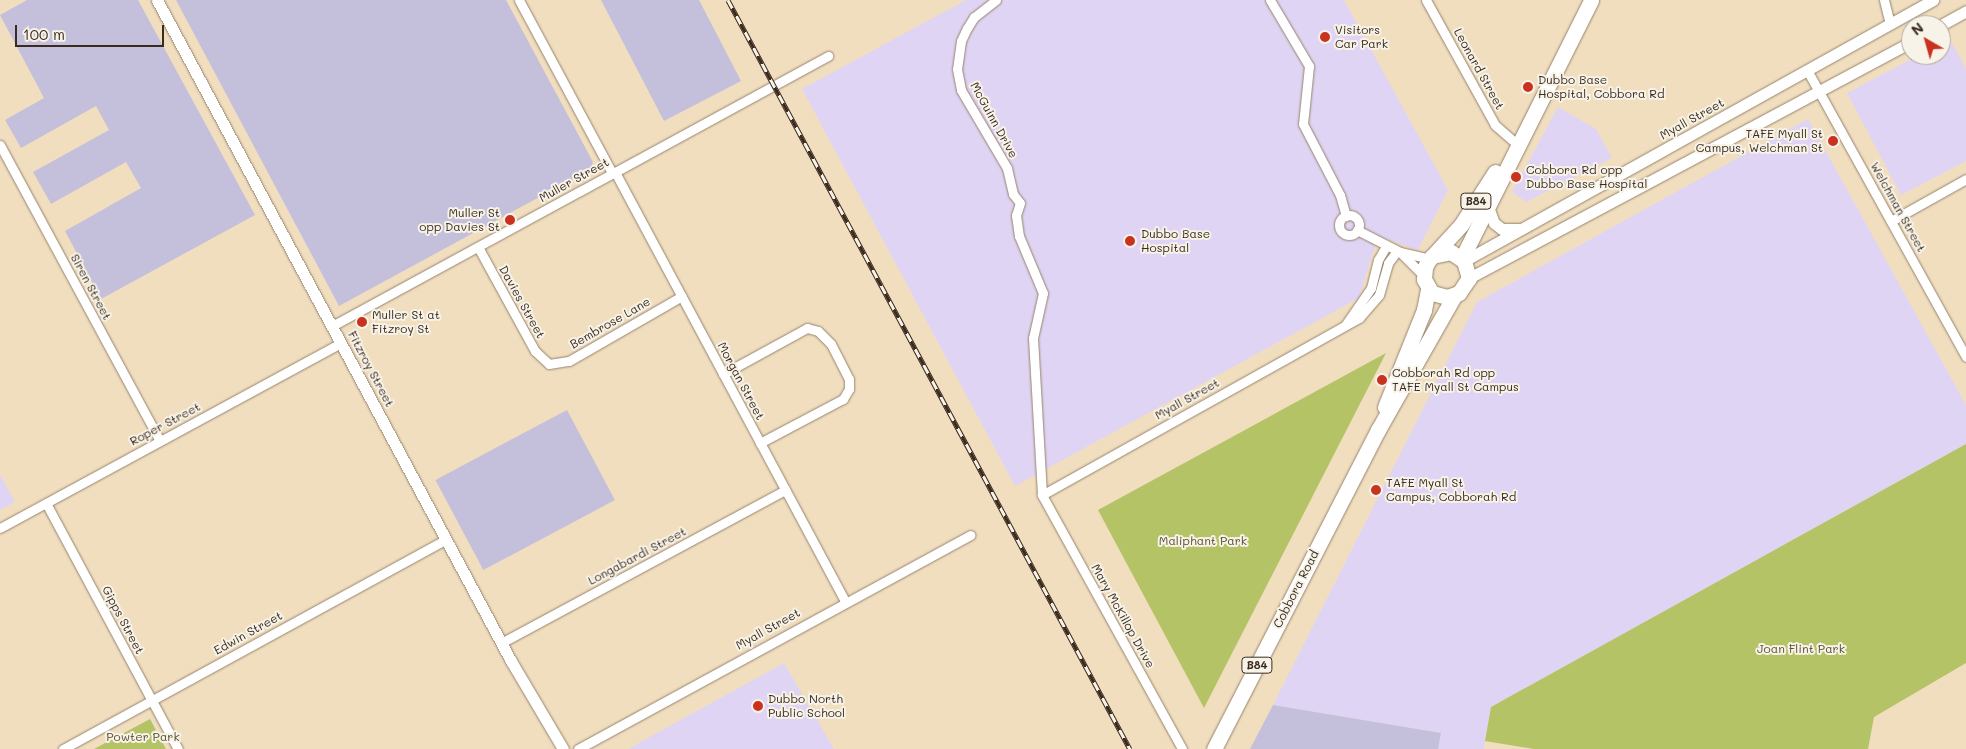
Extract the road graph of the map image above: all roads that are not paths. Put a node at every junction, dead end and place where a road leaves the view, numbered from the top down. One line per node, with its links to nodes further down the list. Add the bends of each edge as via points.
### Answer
1 (157, 0): 34 (street, Fitzroy Street)
2 (519, 0): 18 (street, Morgan Street)
3 (996, 0): 44 (street, McGuinn Drive, via 974,17 961,41 957,69 961,90 1007,168 1012,194 1020,203 1016,215 1019,236 1043,293 1033,338)
4 (1270, 0): 21 (street, via 1309,66 1303,124 1340,195)
5 (1426, 0): 16 (street, Leonard Street, via 1495,125)
6 (1591, 0): 16 (main road, B84)
7 (1884, 0): 11 (street)
8 (1933, 0): 11 (street, Myall Street)
9 (1965, 15): 10 (street)
10 (1951, 21)
11 (1890, 24): 14 (street, Myall Street)
12 (1901, 47): 15 (street)
13 (828, 56): 18 (street, Muller Street)
14 (1807, 70): 15 (street, Welchman Street); 23 (street, Myall Street)
15 (1820, 92): 22 (street, Welchman Street); 30 (street)
16 (1517, 144): 20 (main road, B84, via 1513,160); 28 (main road, B84, via 1505,156 1461,225)
17 (0, 145): 41 (street, Siren Street)
18 (614, 172): 26 (street, Muller Street); 32 (street, Morgan Street)
19 (1966, 179): 22 (street)
20 (1488, 204): 23 (street, via 1490,216 1502,229); 29 (main road, B84)
21 (1346, 216): 24 (street, via 1357,220); 24 (street, via 1340,223 1342,232 1351,235)
22 (1891, 220): 37 (street, Welchman Street)
23 (1526, 227): 29 (street, Myall Street)
24 (1357, 230): 25 (street)
25 (1386, 246): 27 (street); 35 (street, Myall Street, via 1378,260 1371,288)
26 (478, 247): 34 (street, Muller Street); 38 (street, Davies Street, via 535,351)
27 (1399, 252): 28 (street); 31 (street); 35 (street, Myall Street, via 1388,263 1374,303)
28 (1431, 258): 29 (main road, via 1451,252); 31 (main road, B84)
29 (1463, 260): 30 (main road)
30 (1468, 278): 33 (main road, B84, via 1464,289)
31 (1426, 282): 33 (main road, via 1440,297); 40 (main road, Cobbora Road / B84, via 1424,310 1396,373)
32 (682, 296): 38 (street, Bembrose Lane, via 569,361); 39 (street, Morgan Street)
33 (1454, 296): 40 (main road, Cobbora Road / B84)
34 (332, 326): 36 (street, Fitzroy Street)
35 (1345, 326): 44 (street, Myall Street)
36 (341, 343): 41 (street, Roper Street); 48 (street, Fitzroy Street)
37 (1966, 357)
38 (549, 364)
39 (723, 374): 42 (street, Morgan Street); 42 (street, via 807,328 825,336 835,351 848,380 849,389 843,399)
40 (1378, 430): 57 (main road, Cobbora Road / B84)
41 (160, 441): 45 (street, Roper Street)
42 (760, 443): 43 (street, Morgan Street)
43 (785, 490): 49 (street, Morgan Street); 50 (street, Longabardi Street)
44 (1042, 495): 56 (street, Mary McKillop Drive)
45 (46, 504): 46 (street, Roper Street); 51 (street, Gipps Street)
46 (0, 528)
47 (972, 535): 49 (street, Myall Street)
48 (446, 539): 50 (street, Fitzroy Street); 51 (street, Edwin Street)
49 (846, 602): 55 (street, Myall Street)
50 (501, 643): 54 (street, Fitzroy Street)
51 (151, 700): 52 (street, Edwin Street); 53 (street, Gipps Street)
52 (63, 749)
53 (178, 749)
54 (563, 749)
55 (578, 749)
56 (1182, 749)
57 (1214, 749)

